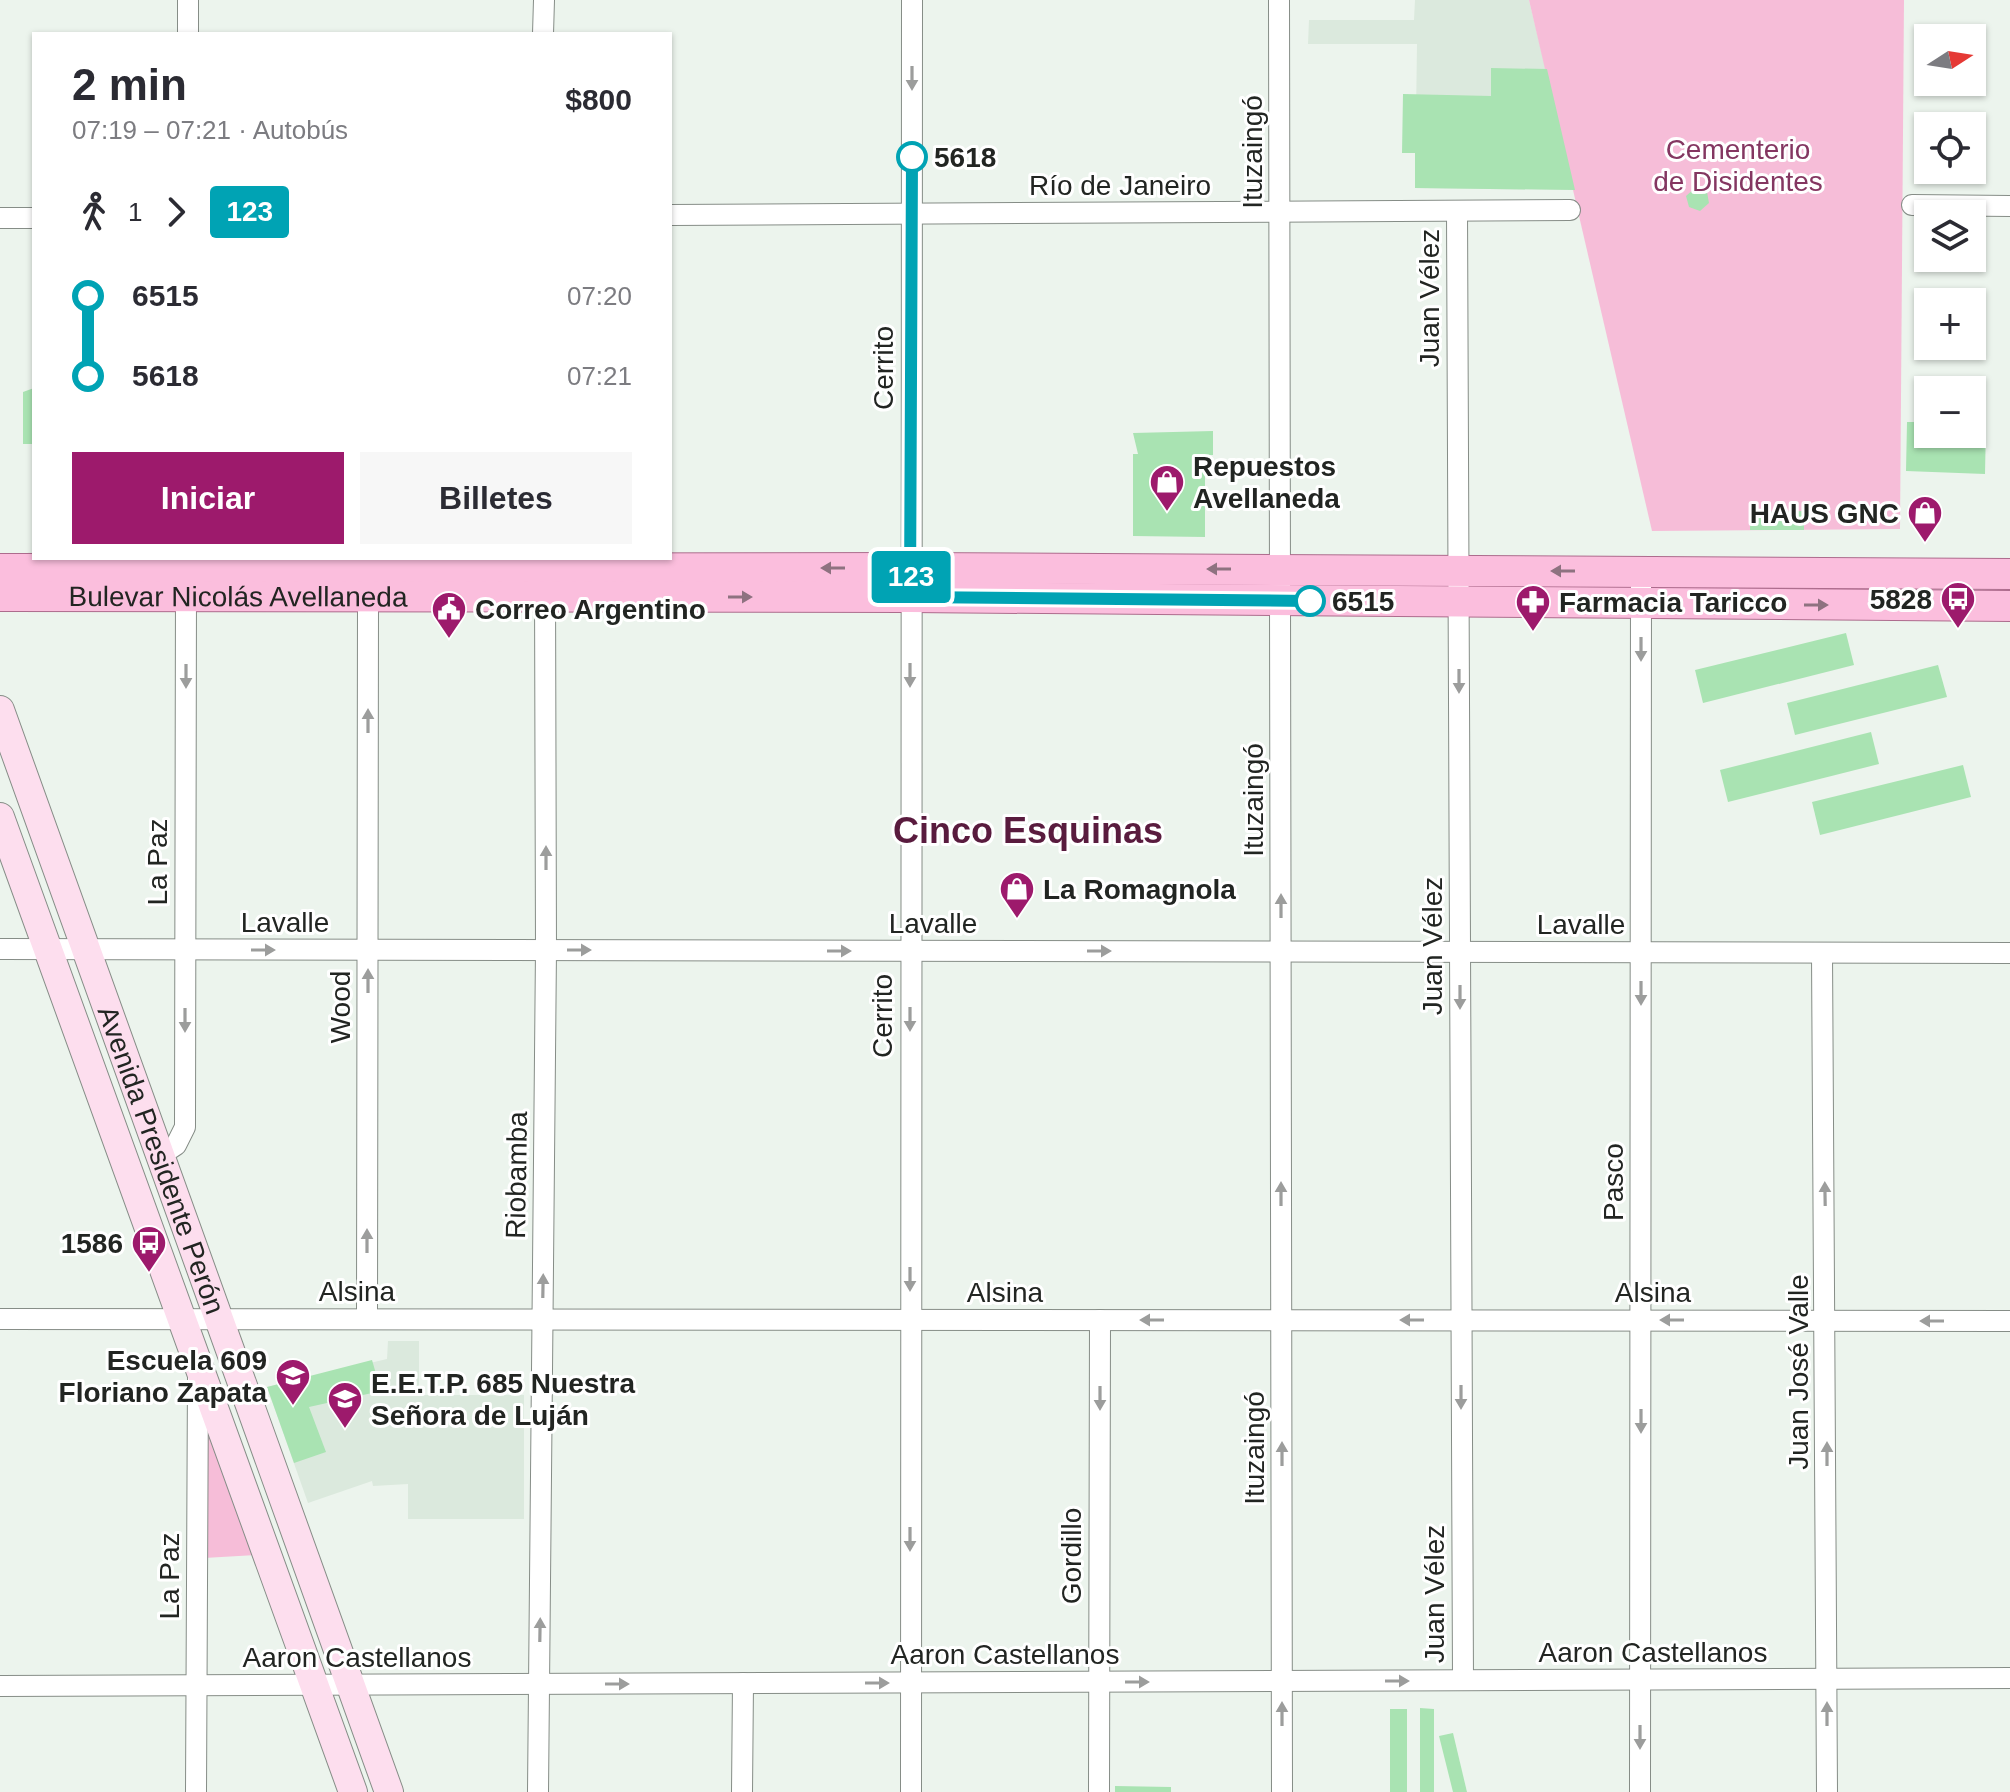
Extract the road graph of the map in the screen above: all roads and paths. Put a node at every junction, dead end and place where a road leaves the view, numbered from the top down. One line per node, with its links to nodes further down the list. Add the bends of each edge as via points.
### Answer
1 (188, 0): 5 (street)
2 (544, 0): 6 (street)
3 (912, 0): 12 (street, Cerrito, one-way to 12)
4 (1279, 0): 11 (street, Ituzaingó)
5 (188, 32)
6 (543, 32)
7 (1912, 205): 8 (street)
8 (2010, 206)
9 (1570, 210): 10 (street, Río de Janeiro)
10 (1457, 211): 11 (street, Río de Janeiro); 19 (street, Juan Vélez)
11 (1280, 212): 12 (street, Río de Janeiro); 18 (street, Ituzaingó)
12 (912, 214): 13 (street, Río de Janeiro); 23 (street, Cerrito)
13 (672, 215)
14 (0, 218): 15 (street)
15 (32, 218)
16 (186, 563): 17 (main road, Bulevar Nicolás Avellaneda); 21 (main road, Bulevar Nicolás Avellaneda); 25 (street, La Paz)
17 (0, 569)
18 (1280, 570): 19 (main road, Bulevar Nicolás Avellaneda); 23 (main road, Bulevar Nicolás Avellaneda, one-way to 23); 27 (street, Ituzaingó)
19 (1458, 571): 20 (main road, Bulevar Nicolás Avellaneda, one-way to 19); 28 (street, Juan Vélez)
20 (1641, 571): 22 (main road, Bulevar Nicolás Avellaneda); 29 (street, Pasco)
21 (545, 574): 23 (main road, Bulevar Nicolás Avellaneda); 26 (main road, Bulevar Nicolás Avellaneda); 38 (street, Riobamba, one-way to 21)
22 (2010, 574)
23 (910, 583): 27 (main road, Bulevar Nicolás Avellaneda); 39 (street, Cerrito, one-way to 39)
24 (0, 596): 25 (main road, Bulevar Nicolás Avellaneda)
25 (186, 598): 26 (main road, Bulevar Nicolás Avellaneda); 36 (street, La Paz, one-way to 36)
26 (368, 598): 37 (street, Wood, one-way to 26)
27 (1280, 601): 28 (main road, Bulevar Nicolás Avellaneda); 40 (street, Ituzaingó, one-way to 27)
28 (1458, 603): 29 (main road, Bulevar Nicolás Avellaneda); 41 (street, Juan Vélez, one-way to 41)
29 (1641, 604): 30 (main road, Bulevar Nicolás Avellaneda, one-way to 30); 42 (street, Pasco, one-way to 42)
30 (2010, 606)
31 (0, 710): 35 (main road, Avenida Presidente Perón)
32 (0, 817): 34 (main road, Avenida Presidente Perón)
33 (0, 949): 34 (street, Lavalle)
34 (48, 950): 35 (street, Lavalle); 47 (main road, Avenida Presidente Perón)
35 (87, 950): 36 (street, Lavalle); 45 (main road, Avenida Presidente Perón)
36 (185, 950): 37 (street, Lavalle, one-way to 37); 45 (street, La Paz, one-way to 45, via 185,1127 176,1145)
37 (368, 950): 38 (street, Lavalle); 49 (street, Wood, one-way to 37)
38 (546, 950): 39 (street, Lavalle, one-way to 39); 50 (street, Riobamba, one-way to 38)
39 (911, 951): 40 (street, Lavalle, one-way to 40); 51 (street, Cerrito, one-way to 51)
40 (1281, 952): 41 (street, Lavalle); 53 (street, Ituzaingó, one-way to 40)
41 (1460, 952): 42 (street, Lavalle); 54 (street, Juan Vélez, one-way to 54)
42 (1641, 952): 43 (street, Lavalle); 55 (street, Pasco, one-way to 55)
43 (1822, 953): 44 (street, Lavalle); 56 (street, Juan José Valle, one-way to 43)
44 (2010, 953)
45 (161, 1155): 48 (main road, Avenida Presidente Perón)
46 (0, 1319): 47 (street, Alsina)
47 (183, 1319): 48 (street, Alsina); 58 (main road, Avenida Presidente Perón)
48 (220, 1319): 49 (street, Alsina); 69 (main road, Avenida Presidente Perón)
49 (367, 1319): 50 (street, Alsina)
50 (542, 1319): 51 (street, Alsina); 68 (street, Riobamba, one-way to 50)
51 (910, 1320): 52 (street, Alsina); 66 (street, Cerrito, one-way to 66)
52 (1100, 1320): 53 (street, Alsina, one-way to 52); 64 (street, Gordillo, one-way to 64)
53 (1281, 1320): 54 (street, Alsina, one-way to 53); 63 (street, Ituzaingó, one-way to 53)
54 (1461, 1320): 55 (street, Alsina); 61 (street, Juan Vélez, one-way to 61)
55 (1641, 1320): 56 (street, Alsina, one-way to 55); 62 (street, Pasco, one-way to 62)
56 (1827, 1321): 57 (street, Alsina, one-way to 56); 60 (street, Juan José Valle, one-way to 56)
57 (2010, 1321)
58 (198, 1360): 67 (main road, Avenida Presidente Perón); 71 (street, La Paz)
59 (2010, 1678): 60 (street, Aaron Castellanos)
60 (1827, 1679): 62 (street, Aaron Castellanos); 81 (street, Juan José Valle, one-way to 60)
61 (1463, 1680): 62 (street, Aaron Castellanos); 63 (street, Aaron Castellanos, one-way to 61)
62 (1640, 1680): 80 (street, Pasco, one-way to 80)
63 (1282, 1681): 64 (street, Aaron Castellanos, one-way to 63); 79 (street, Ituzaingó, one-way to 63)
64 (1099, 1682): 66 (street, Aaron Castellanos); 78 (street, Gordillo)
65 (743, 1683): 66 (street, Aaron Castellanos, one-way to 66); 68 (street, Aaron Castellanos, one-way to 65); 76 (street)
66 (911, 1683): 77 (street, Cerrito)
67 (314, 1684): 69 (street, Aaron Castellanos); 71 (street, Aaron Castellanos); 73 (main road, Avenida Presidente Perón)
68 (539, 1684): 69 (street, Aaron Castellanos); 75 (street, Riobamba)
69 (351, 1685): 74 (main road, Avenida Presidente Perón)
70 (0, 1686): 71 (street, Aaron Castellanos)
71 (197, 1686): 72 (street, La Paz)
72 (196, 1792)
73 (353, 1792)
74 (389, 1792)
75 (538, 1792)
76 (742, 1792)
77 (911, 1792)
78 (1099, 1792)
79 (1282, 1792)
80 (1640, 1792)
81 (1827, 1792)

